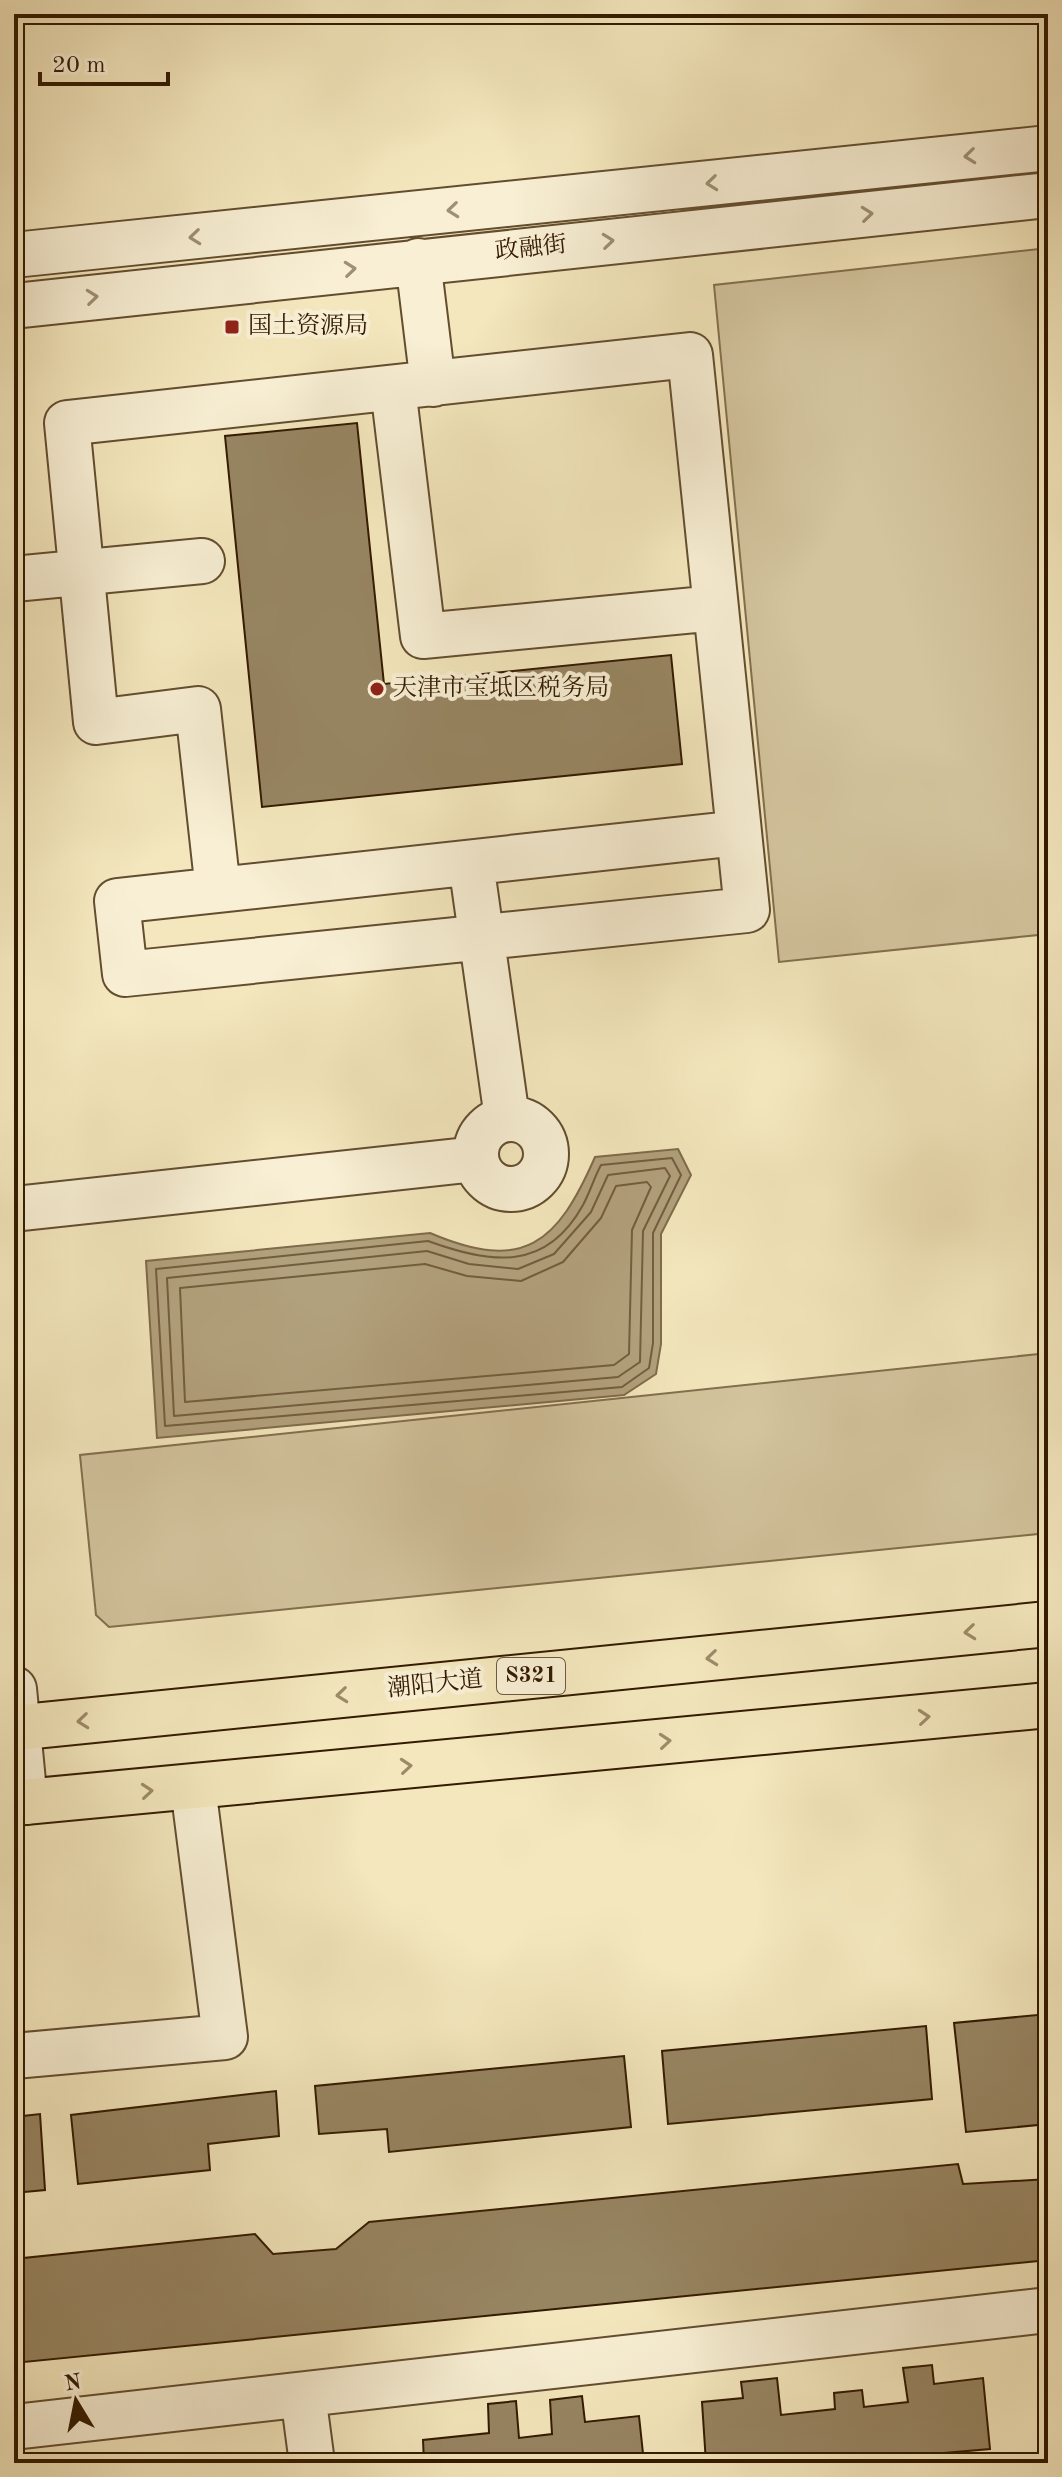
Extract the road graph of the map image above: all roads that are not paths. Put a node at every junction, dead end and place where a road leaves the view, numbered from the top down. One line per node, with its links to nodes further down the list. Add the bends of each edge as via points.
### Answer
1 (1048, 148): 3 (street, 政融街, one-way to 3)
2 (1048, 195): 4 (street, 政融街, one-way to 2)
3 (14, 255)
4 (418, 261): 5 (street, 政融街, one-way to 4); 6 (street)
5 (14, 306)
6 (413, 386): 8 (street, via 67,423); 10 (street, via 690,355); 10 (street, via 423,636)
7 (202, 561): 8 (street)
8 (81, 572): 9 (street); 13 (street, via 96,722 198,709)
9 (14, 579)
10 (716, 608): 11 (street)
11 (739, 833): 12 (street); 14 (street, via 747,910)
12 (471, 863): 13 (street); 14 (street)
13 (218, 890): 14 (street, via 117,901 125,974)
14 (481, 938): 15 (street)
15 (507, 1118): 16 (street, via 483,1133); 16 (street, via 533,1125 542,1136 546,1161 541,1174 519,1188 504,1188 491,1183)
16 (476, 1159): 17 (street)
17 (14, 1209)
18 (1048, 1624): 20 (highway, 潮阳大道 / S321, one-way to 20)
19 (1048, 1705): 21 (highway, one-way to 19)
20 (15, 1715): 22 (street)
21 (193, 1787): 22 (highway, one-way to 21); 23 (street, via 225,2037)
22 (19, 1803)
23 (14, 2056)
24 (1048, 2310): 25 (street)
25 (303, 2395): 26 (street); 27 (street)
26 (14, 2427)
27 (312, 2463)

